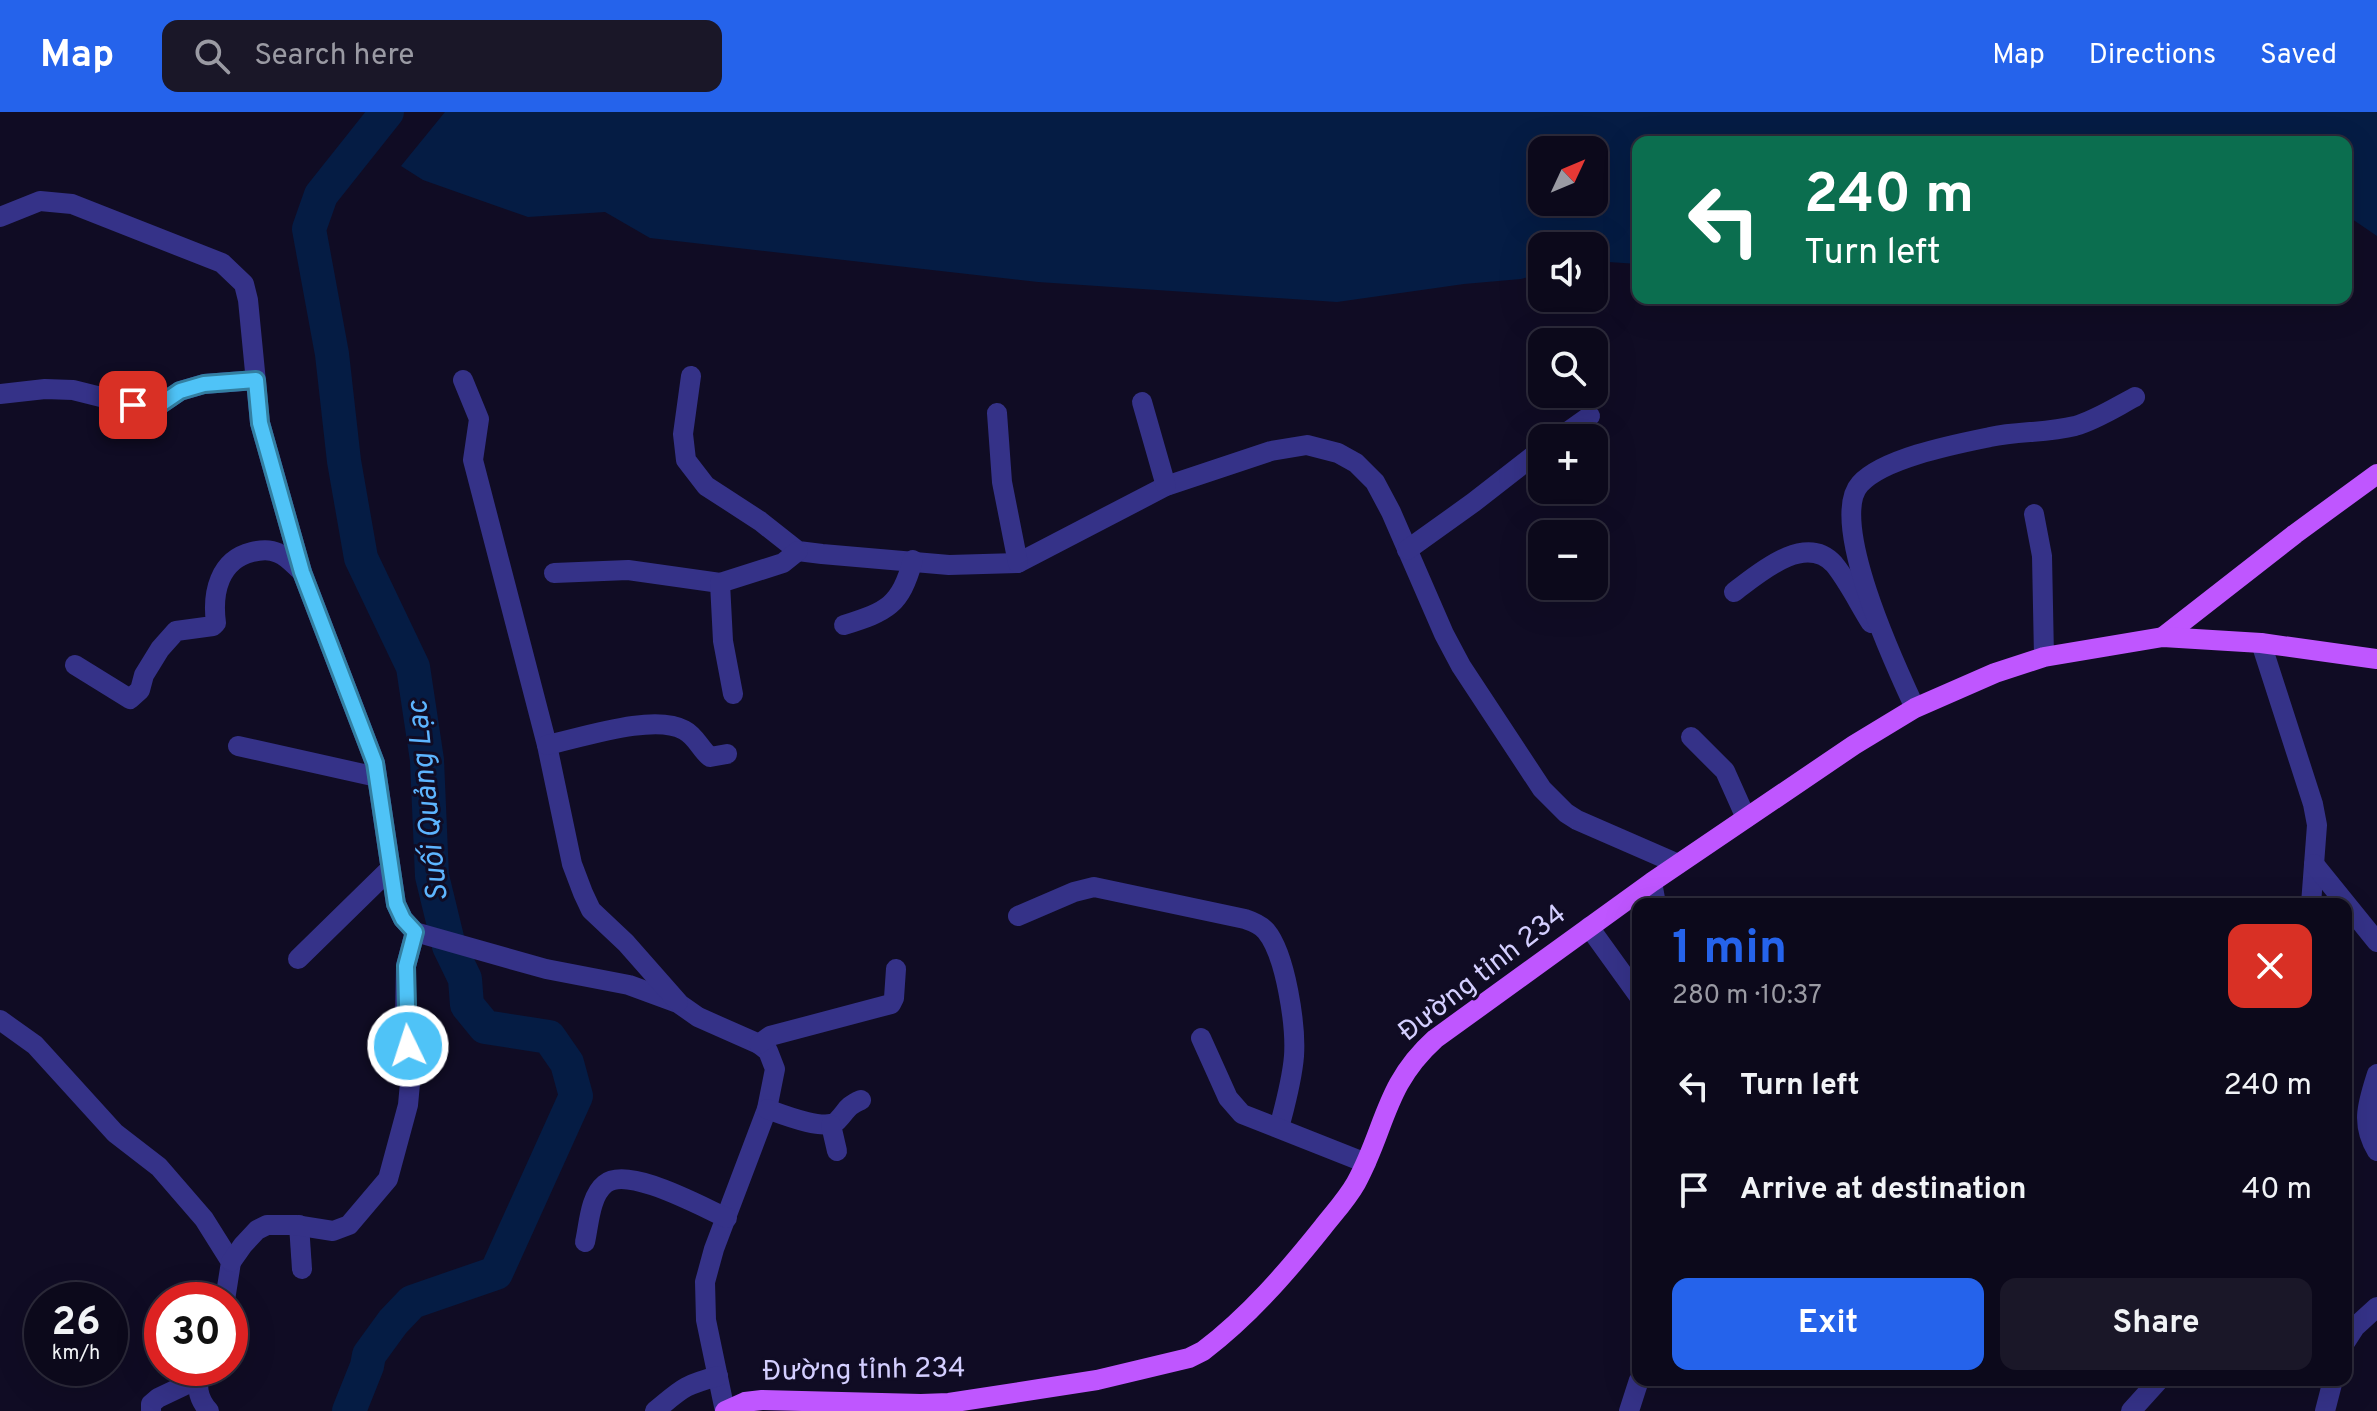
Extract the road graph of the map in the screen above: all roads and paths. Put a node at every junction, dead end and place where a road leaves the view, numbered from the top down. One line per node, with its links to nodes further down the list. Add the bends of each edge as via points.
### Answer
1 (0, 217): 3 (street, via 40,201 72,204 222,263 244,284)
2 (691, 376): 16 (street, via 683,434 686,460 706,486)
3 (256, 380): 5 (street, via 204,384 180,391 158,406 73,390); 19 (street, via 260,423)
4 (463, 380): 33 (street, via 479,419 473,460)
5 (0, 394)
6 (2135, 397): 26 (street, via 2075,426 1993,436 1900,460 1858,485 1850,533)
7 (1142, 402): 13 (street)
8 (997, 413): 18 (street, via 1002,482)
9 (1590, 416): 10 (street)
10 (1579, 424)
11 (1528, 460): 15 (street)
12 (2377, 474): 24 (main road)
13 (1166, 486): 15 (street, via 1271,451 1307,445 1338,453 1375,482); 18 (street)
14 (2034, 514): 27 (street, via 2042,556)
15 (1407, 550): 38 (street, via 1461,666 1542,789 1577,820)
16 (798, 551): 17 (street); 21 (street, via 783,563)
17 (913, 560): 18 (street); 23 (street, via 905,587 891,606)
18 (1018, 563)
19 (302, 572): 29 (street, via 269,550 235,558 218,581 216,623 176,631 130,699); 36 (street)
20 (554, 573): 21 (street, via 628,570)
21 (720, 583): 30 (street)
22 (1734, 592): 26 (street, via 1783,559 1820,554 1835,566)
23 (844, 625)
24 (2163, 637): 25 (main road, Đường tỉnh 234); 27 (main road, Đường tỉnh 234)
25 (2261, 643): 28 (main road, Đường tỉnh 234); 39 (street, via 2313,804)
26 (1886, 647): 31 (street)
27 (2044, 657): 31 (main road, Đường tỉnh 234)
28 (2377, 659)
29 (75, 665)
30 (733, 694)
31 (1915, 708): 37 (main road, Đường tỉnh 234)
32 (1691, 737): 37 (street, via 1725,771)
33 (547, 745): 35 (street, via 665,725 684,729 710,757); 53 (street, via 572,864 591,910)
34 (238, 746): 36 (street)
35 (727, 754)
36 (377, 777): 40 (street)
37 (1746, 818): 38 (main road, Đường tỉnh 234)
38 (1678, 864): 41 (main road, Đường tỉnh 234)
39 (2314, 864): 43 (street); 44 (street)
40 (390, 869): 48 (street, via 396,904); 50 (street)
41 (1652, 882): 42 (street); 47 (main road, Đường tỉnh 234)
42 (1655, 898)
43 (2311, 898)
44 (2341, 898)
45 (2352, 911): 49 (street)
46 (1018, 916): 61 (street, via 1094,887 1260,925 1275,946 1291,1007 1294,1054)
47 (1589, 927): 52 (street); 64 (main road, Đường tỉnh 234, via 1421,1051 1392,1095)
48 (420, 934): 53 (street, via 546,969 629,985); 66 (street, via 406,966 408,1105 388,1179 349,1225 333,1231)
49 (2377, 942)
50 (298, 959)
51 (896, 969): 56 (street, via 891,1004 770,1036)
52 (1632, 987)
53 (678, 1003): 56 (street, via 716,1027)
54 (0, 1020): 68 (street, via 35,1045 115,1133 159,1167 204,1219)
55 (1201, 1038): 61 (street, via 1234,1105 1242,1114)
56 (759, 1044): 59 (street, via 775,1069)
57 (2377, 1074): 63 (street, via 2366,1112)
58 (861, 1100): 60 (street, via 846,1106)
59 (767, 1109): 60 (street); 65 (street)
60 (831, 1125): 62 (street)
61 (1279, 1128): 64 (street)
62 (837, 1151)
63 (2377, 1151)
64 (1366, 1163): 82 (main road, Đường tỉnh 234, via 1333,1215 1273,1287 1216,1341 1189,1358 1097,1380 949,1403 762,1400)
65 (727, 1218): 67 (street, via 638,1180 618,1177 604,1184 594,1201); 73 (street, via 709,1266 704,1301)
66 (299, 1225): 68 (street, via 257,1230); 69 (street)
67 (585, 1242)
68 (231, 1262): 70 (street)
69 (302, 1269)
70 (228, 1282)
71 (2377, 1307): 72 (street)
72 (2352, 1332)
73 (718, 1376): 81 (street, via 677,1390); 82 (street)
74 (178, 1386): 79 (street, via 151,1404)
75 (199, 1386): 80 (street, via 200,1401)
76 (1637, 1386): 83 (street)
77 (2154, 1386): 84 (street)
78 (2331, 1386): 85 (street)
79 (151, 1411)
80 (209, 1411)
81 (655, 1411)
82 (725, 1411)
83 (1629, 1411)
84 (2131, 1411)
85 (2325, 1411)

